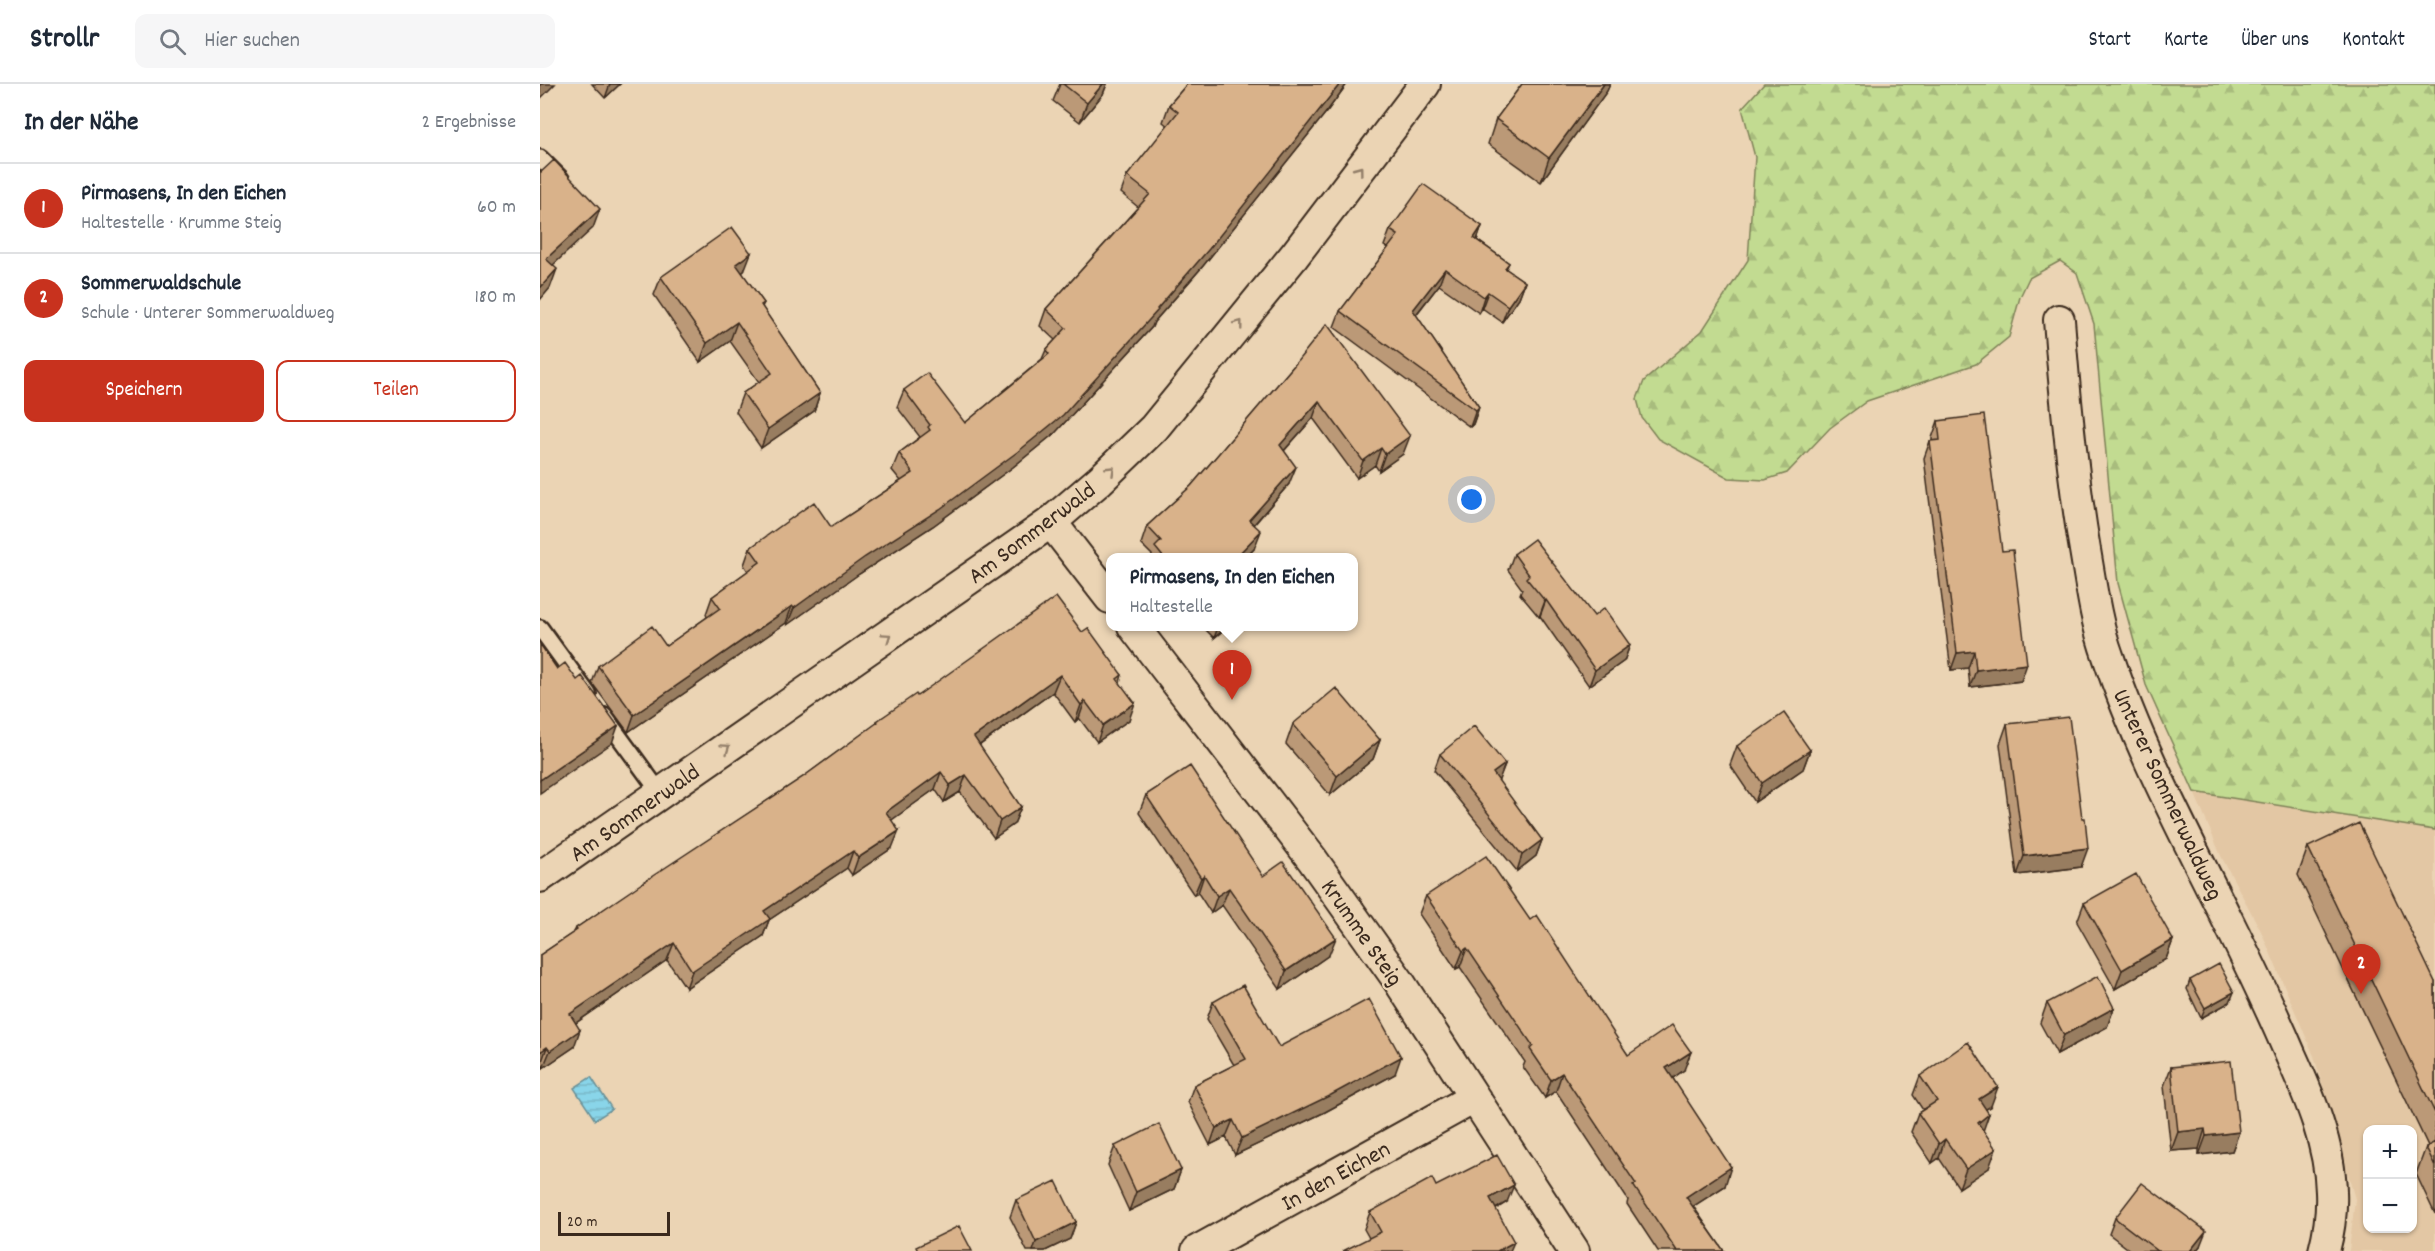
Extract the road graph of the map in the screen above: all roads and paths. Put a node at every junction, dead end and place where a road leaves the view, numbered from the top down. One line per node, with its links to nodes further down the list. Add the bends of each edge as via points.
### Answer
1 (1425, 84): 5 (street, Am Sommerwald, one-way to 1, via 1154,428 1294,256)
2 (540, 158): 3 (lane)
3 (572, 190)
4 (2059, 320): 14 (street, Unterer Sommerwaldweg, via 2077,505 2107,655 2145,748 2267,1000 2311,1102 2332,1191)
5 (1051, 522): 6 (street); 9 (street, Am Sommerwald, one-way to 5)
6 (1106, 593)
7 (540, 628): 9 (lane)
8 (1136, 631): 11 (street, Krumme Steig, via 1312,859 1398,980)
9 (661, 794): 10 (street, Am Sommerwald)
10 (540, 877)
11 (1474, 1098): 12 (street, In den Eichen); 13 (street, Krumme Steig)
12 (1197, 1251)
13 (1574, 1251)
14 (2324, 1251)

